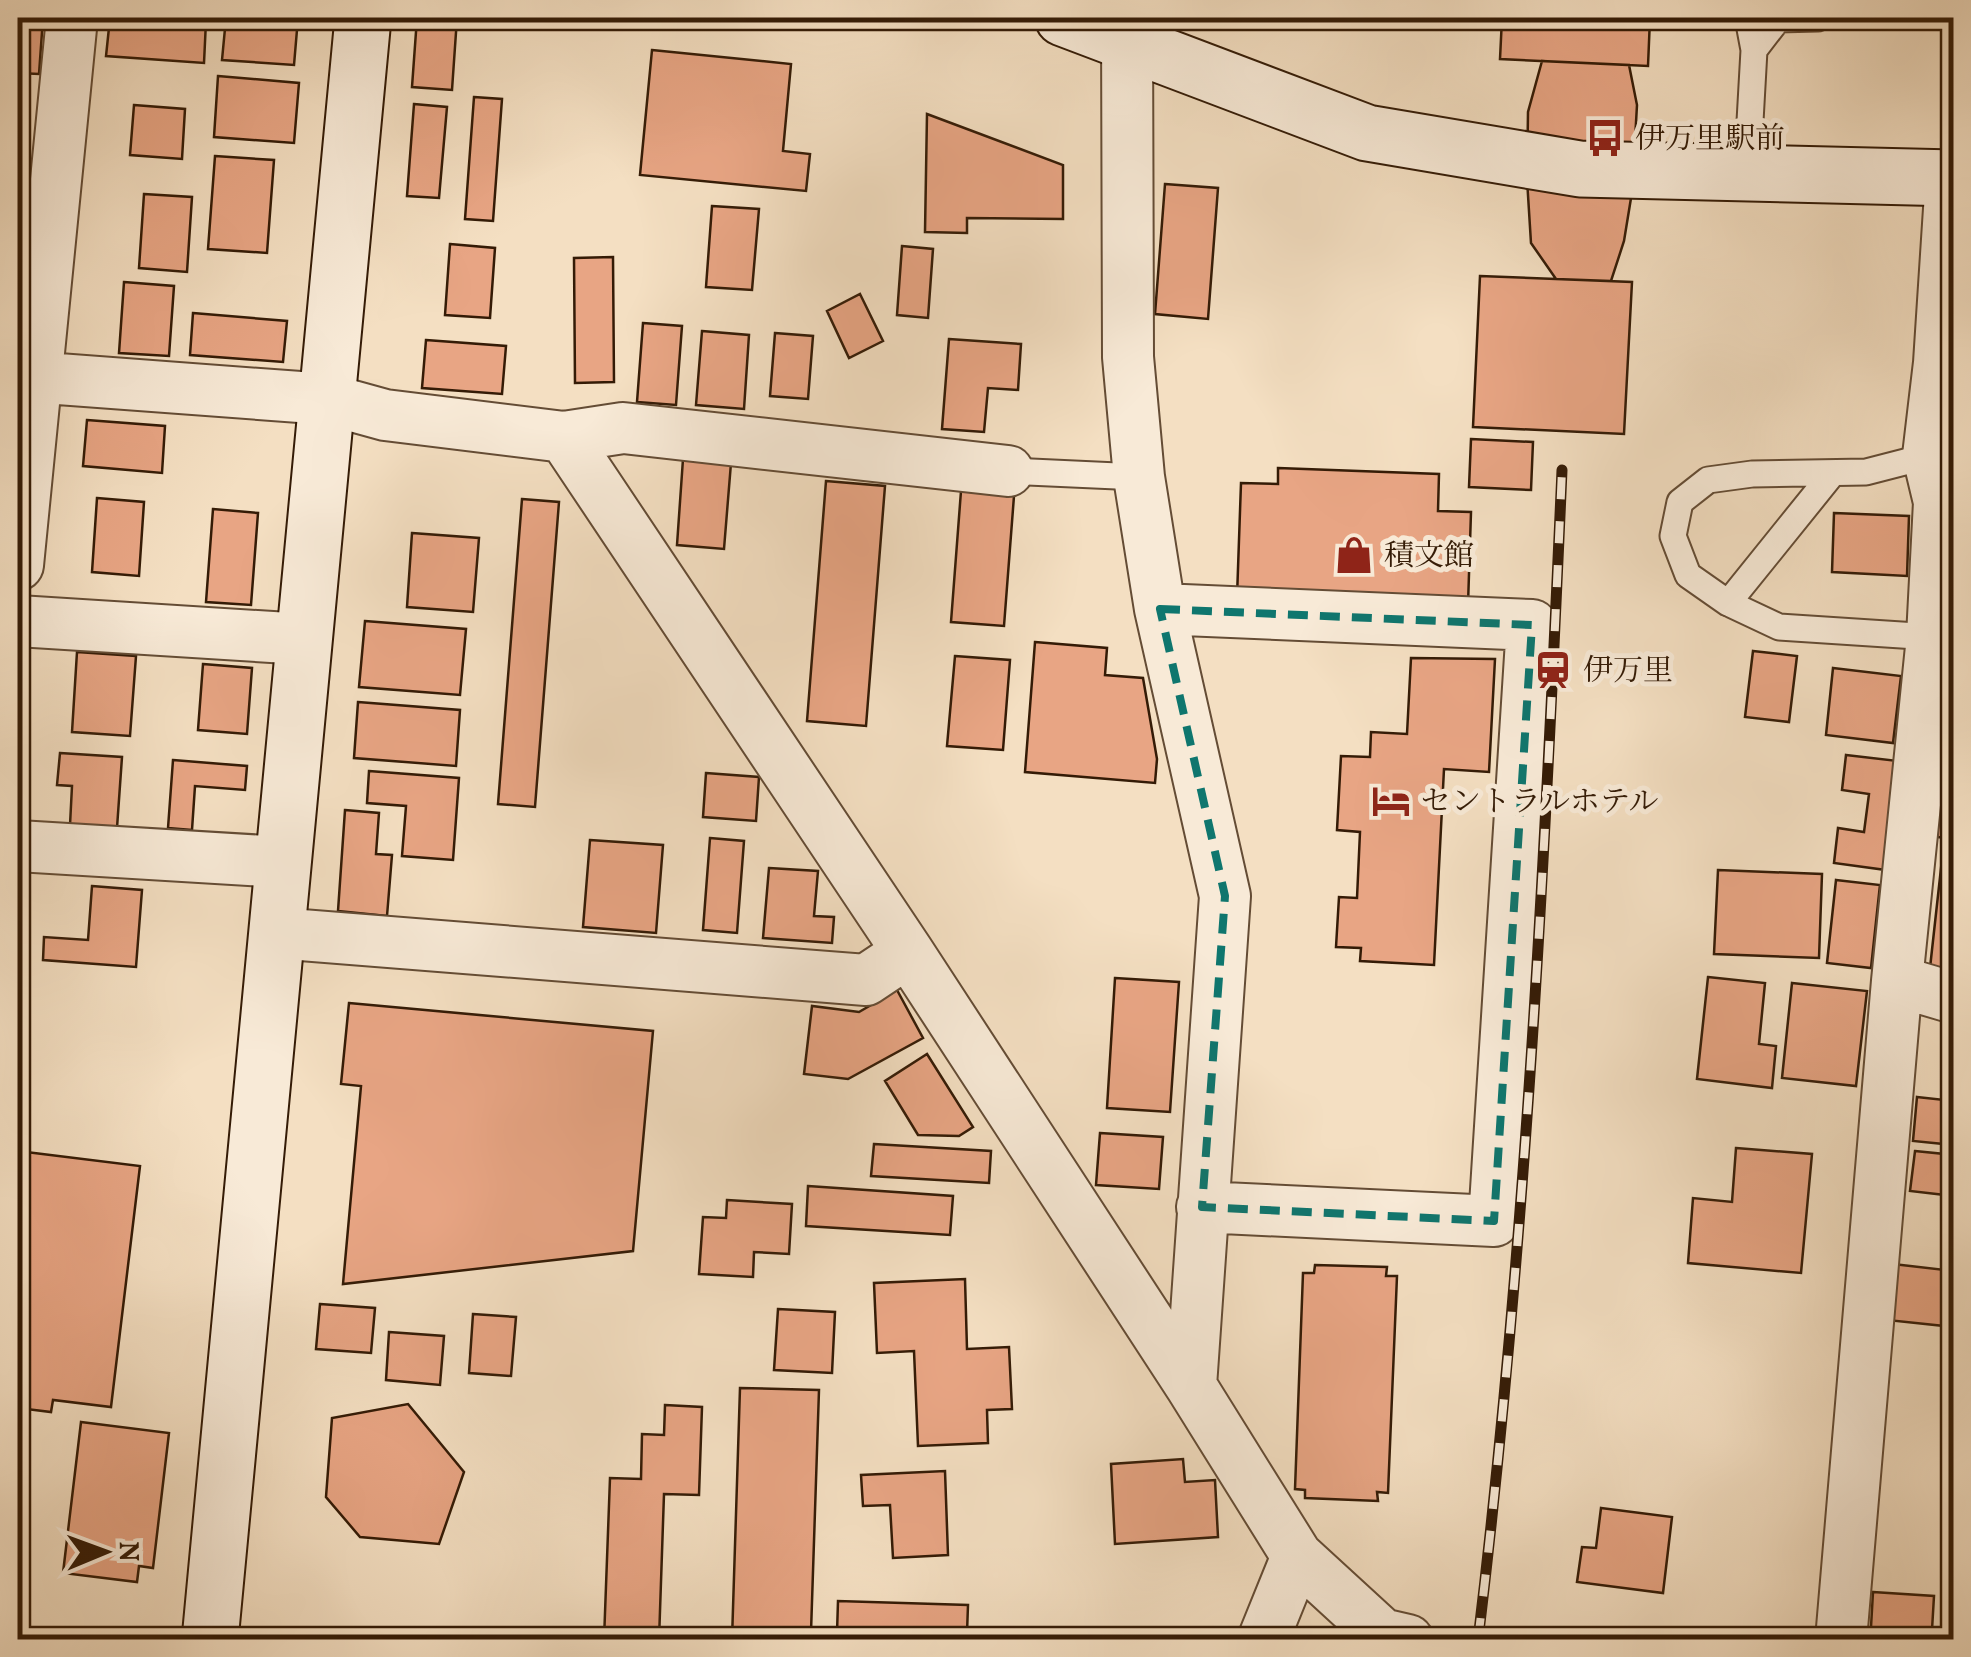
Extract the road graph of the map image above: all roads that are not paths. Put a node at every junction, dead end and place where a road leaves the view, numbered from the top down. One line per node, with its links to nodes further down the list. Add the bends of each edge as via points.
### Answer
1 (72, 18): 11 (street)
2 (363, 18): 12 (street)
3 (1063, 18): 7 (street)
4 (1748, 18): 8 (lane)
5 (1777, 18): 6 (lane); 8 (lane)
6 (1818, 18)
7 (1126, 30): 9 (street, via 1367,134 1580,169); 17 (street, via 1128,356)
8 (1754, 50): 9 (lane)
9 (1747, 175): 10 (street)
10 (1952, 178): 14 (street)
11 (27, 377): 12 (street); 18 (street)
12 (326, 399): 13 (street, via 385,415); 24 (street)
13 (564, 437): 15 (street, via 622,428); 28 (street)
14 (1928, 456): 16 (lane); 19 (street)
15 (1008, 471): 17 (lane)
16 (1832, 474): 20 (lane); 20 (lane, via 1708,480 1680,502 1673,536 1688,575)
17 (1139, 476): 21 (street)
18 (18, 564)
19 (1945, 568): 23 (street)
20 (1728, 603): 23 (lane, via 1779,627)
21 (1160, 609): 31 (street, via 1225,896); 31 (street, via 1532,625 1494,1221)
22 (18, 621): 24 (street)
23 (1932, 637): 29 (street)
24 (304, 639): 26 (street)
25 (18, 846): 26 (street)
26 (282, 862): 27 (street)
27 (276, 933): 28 (street, via 866,980); 34 (street)
28 (908, 952): 32 (street)
29 (1897, 981): 30 (street); 37 (street)
30 (1954, 998)
31 (1202, 1207): 32 (street)
32 (1192, 1386): 33 (street)
33 (1297, 1556): 35 (street); 36 (street, via 1382,1634)
34 (210, 1640)
35 (1264, 1640)
36 (1408, 1640)
37 (1841, 1640)

